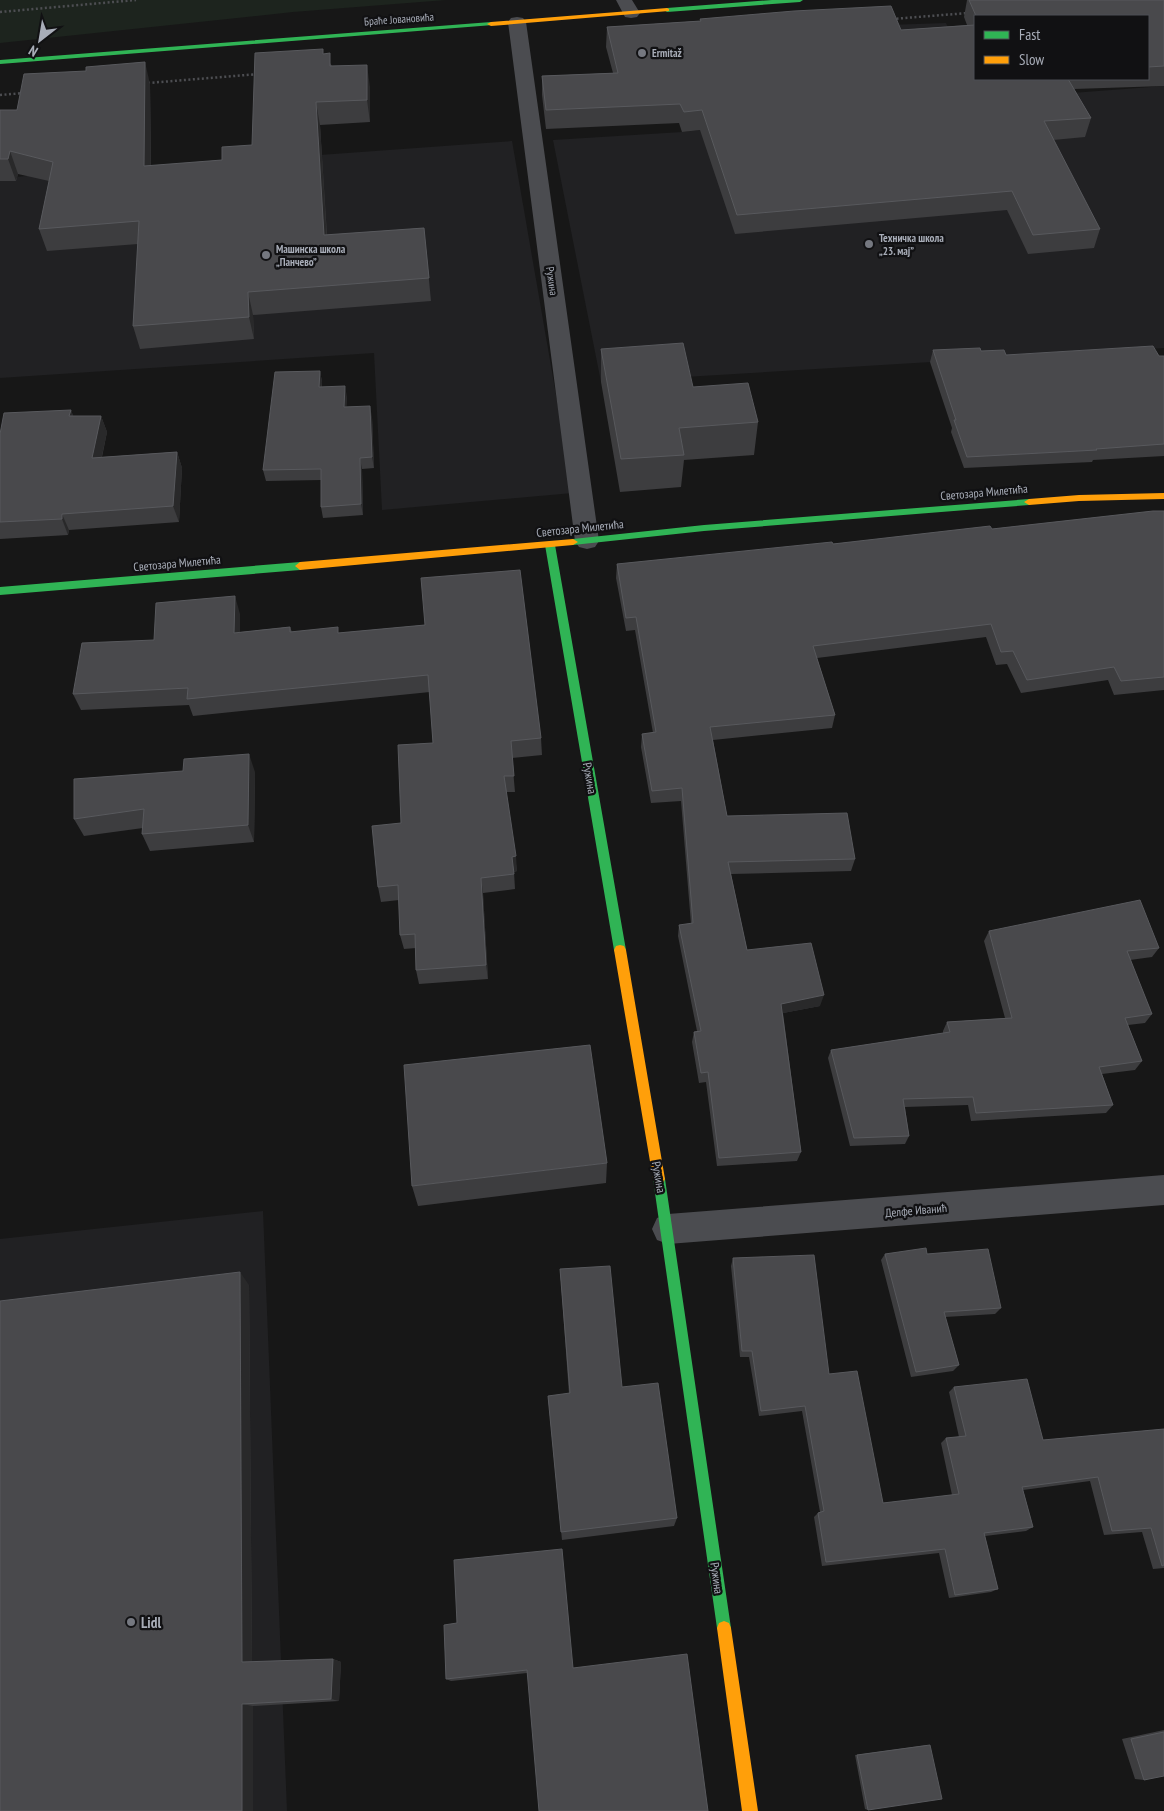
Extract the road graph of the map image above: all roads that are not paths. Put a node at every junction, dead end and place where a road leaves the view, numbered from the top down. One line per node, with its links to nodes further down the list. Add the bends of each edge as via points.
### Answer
1 (800, 0): 2 (street, Браће Јовановића)
2 (627, 6): 3 (street, Браће Јовановића)
3 (517, 22): 4 (street, Браће Јовановића); 6 (street, Ружина)
4 (0, 62)
5 (1164, 496): 6 (street, Светозара Милетића, via 1069,499 704,528)
6 (587, 541): 7 (street, Светозара Милетића)
7 (550, 546): 8 (street, Светозара Милетића); 10 (street, Ружина)
8 (0, 592)
9 (1164, 1190): 10 (street, Делфе Иванић)
10 (668, 1229): 11 (street, Ружина)
11 (750, 1811)

